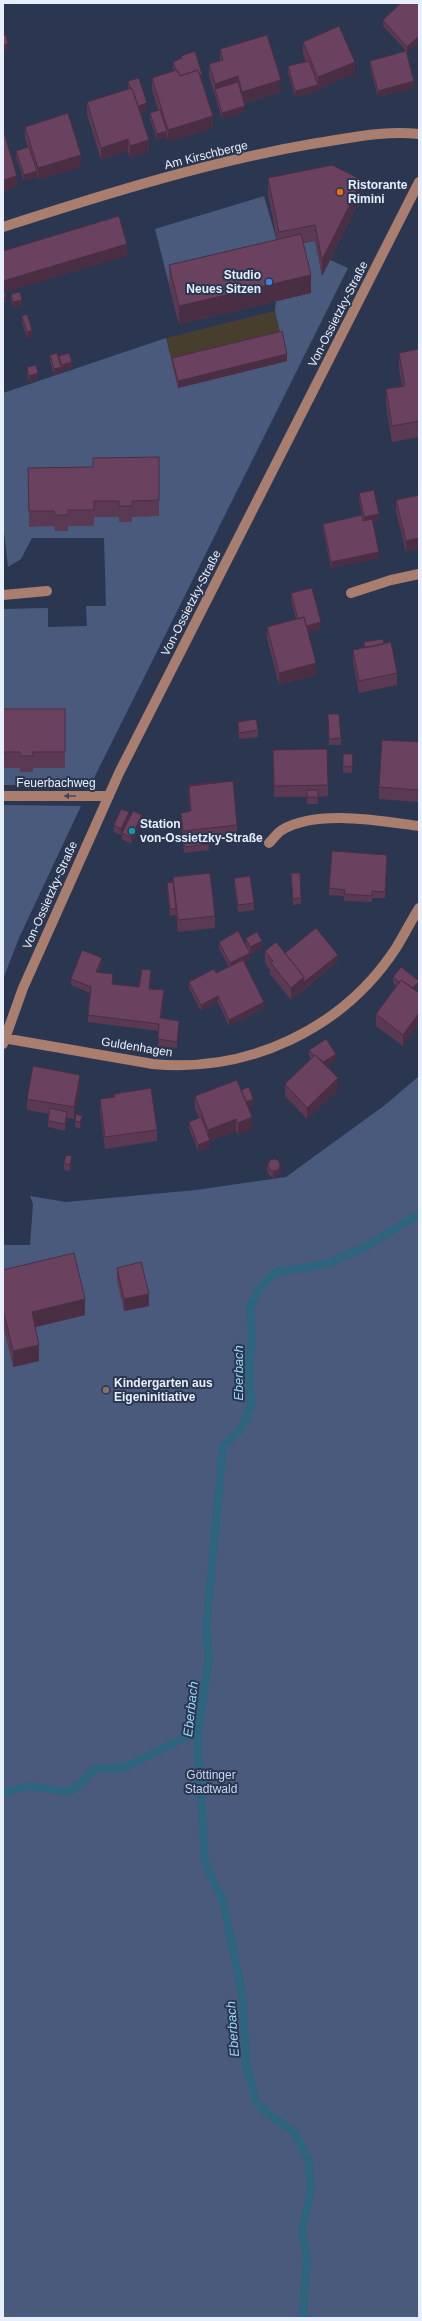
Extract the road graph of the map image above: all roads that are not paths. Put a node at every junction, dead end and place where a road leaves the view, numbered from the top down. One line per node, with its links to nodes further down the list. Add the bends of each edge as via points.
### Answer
1 (419, 134): 3 (street, Am Kirschberge, via 397,132 286,149 186,173)
2 (419, 182): 9 (street, Von-Ossietzky-Straße)
3 (3, 227)
4 (419, 574): 6 (street)
5 (47, 591): 7 (street)
6 (351, 593)
7 (3, 595)
8 (3, 796): 9 (street, Feuerbachweg, one-way to 8)
9 (109, 796): 13 (street, Von-Ossietzky-Straße, via 24,988)
10 (419, 826): 11 (street, via 357,819 322,819 281,830)
11 (269, 843)
12 (419, 908): 13 (street, Guldenhagen, via 395,949 368,982 336,1013 295,1038 248,1057 200,1066 176,1066)
13 (4, 1040)

